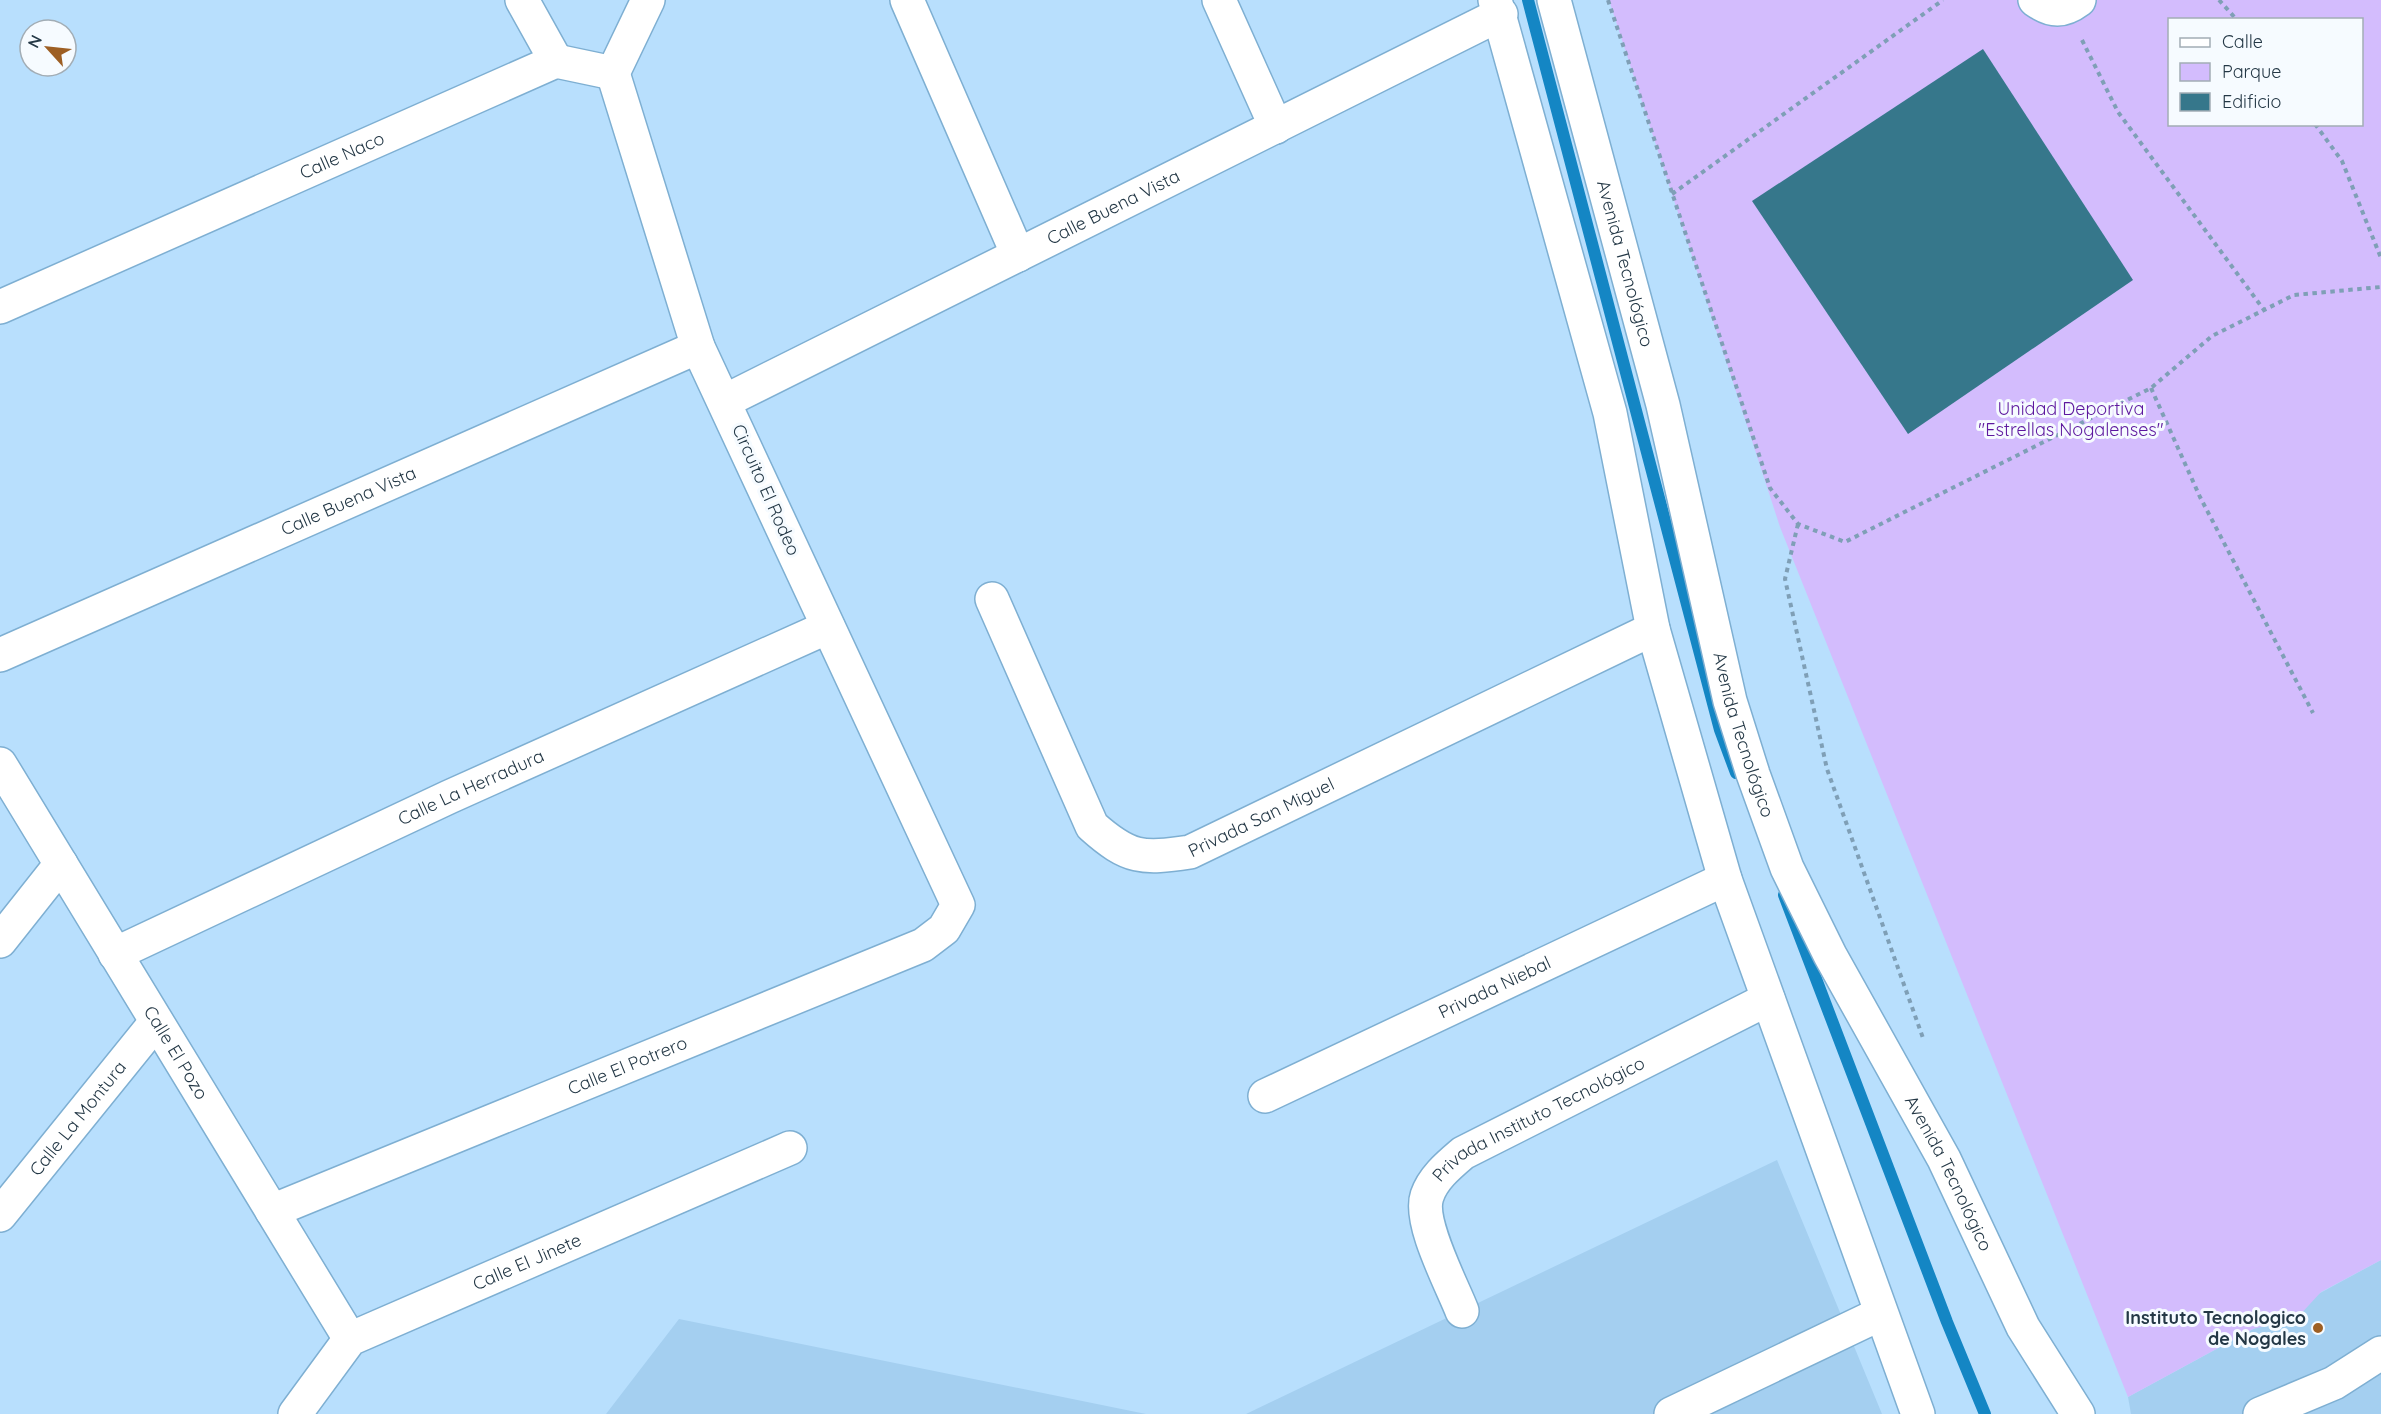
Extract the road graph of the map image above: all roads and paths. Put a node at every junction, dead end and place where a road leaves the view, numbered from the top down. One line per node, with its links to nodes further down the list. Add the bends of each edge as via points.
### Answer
1 (522, 0): 13 (street)
2 (648, 0): 14 (street)
3 (907, 0): 18 (street)
4 (1219, 0): 16 (street)
5 (1554, 0): 52 (street, Avenida Tecnológico, via 1663,405 1730,701 1787,868 1830,955 1944,1159 2023,1327)
6 (1608, 0): 17 (path)
7 (1943, 0): 17 (path)
8 (2035, 0): 10 (street, via 2045,7)
9 (2219, 0): 12 (path)
10 (2073, 5): 22 (path, via 2118,112)
11 (1498, 7): 16 (street, Calle Buena Vista); 29 (street, via 1610,413)
12 (2235, 18)
13 (556, 61): 14 (street); 21 (street, Calle Naco)
14 (613, 73): 23 (street, Circuito El Rodeo)
15 (2316, 126): 19 (path, via 2342,161)
16 (1276, 127): 18 (street, Calle Buena Vista)
17 (1672, 194): 26 (path, via 1770,488)
18 (1018, 255): 25 (street, Calle Buena Vista)
19 (2381, 258)
20 (2381, 287): 22 (path, via 2294,295)
21 (0, 307)
22 (2264, 310): 24 (path, via 2212,336)
23 (698, 347): 25 (street, Circuito El Rodeo); 30 (street, Calle Buena Vista)
24 (2151, 388): 26 (path, via 1845,542); 31 (path, via 2200,497)
25 (725, 401): 28 (street, Circuito El Rodeo)
26 (1798, 524): 40 (path, via 1785,579 1827,769)
27 (992, 599): 29 (street, Privada San Miguel, via 1092,826 1134,855 1155,857 1190,852)
28 (828, 627): 35 (street, Circuito El Rodeo); 37 (street, Calle La Herradura, via 438,802)
29 (1653, 629): 34 (street)
30 (0, 655)
31 (2313, 713)
32 (0, 764): 33 (street, Calle El Pozo)
33 (61, 864): 36 (street); 37 (street, Calle El Pozo)
34 (1725, 879): 38 (street); 41 (street, Privada Niebal)
35 (954, 893): 43 (street, Calle El Potrero, via 958,905 954,915 944,929 923,945)
36 (0, 941)
37 (115, 954): 39 (street, Calle El Pozo)
38 (1768, 999): 45 (street, Privada Instituto Tecnológico, via 1463,1153 1441,1172 1426,1196 1427,1220); 46 (street)
39 (156, 1022): 43 (street, Calle El Pozo); 44 (street, Calle La Montura)
40 (1928, 1049)
41 (1265, 1096)
42 (790, 1148): 47 (street, Calle El Jinete)
43 (272, 1211): 47 (street, Calle El Pozo)
44 (0, 1215)
45 (1462, 1311)
46 (1880, 1314): 50 (street); 51 (street)
47 (350, 1340): 49 (street, Calle El Jinete)
48 (2381, 1353): 53 (street, via 2334,1383)
49 (295, 1414)
50 (1671, 1414)
51 (1918, 1414)
52 (2078, 1414)
53 (2260, 1414)

